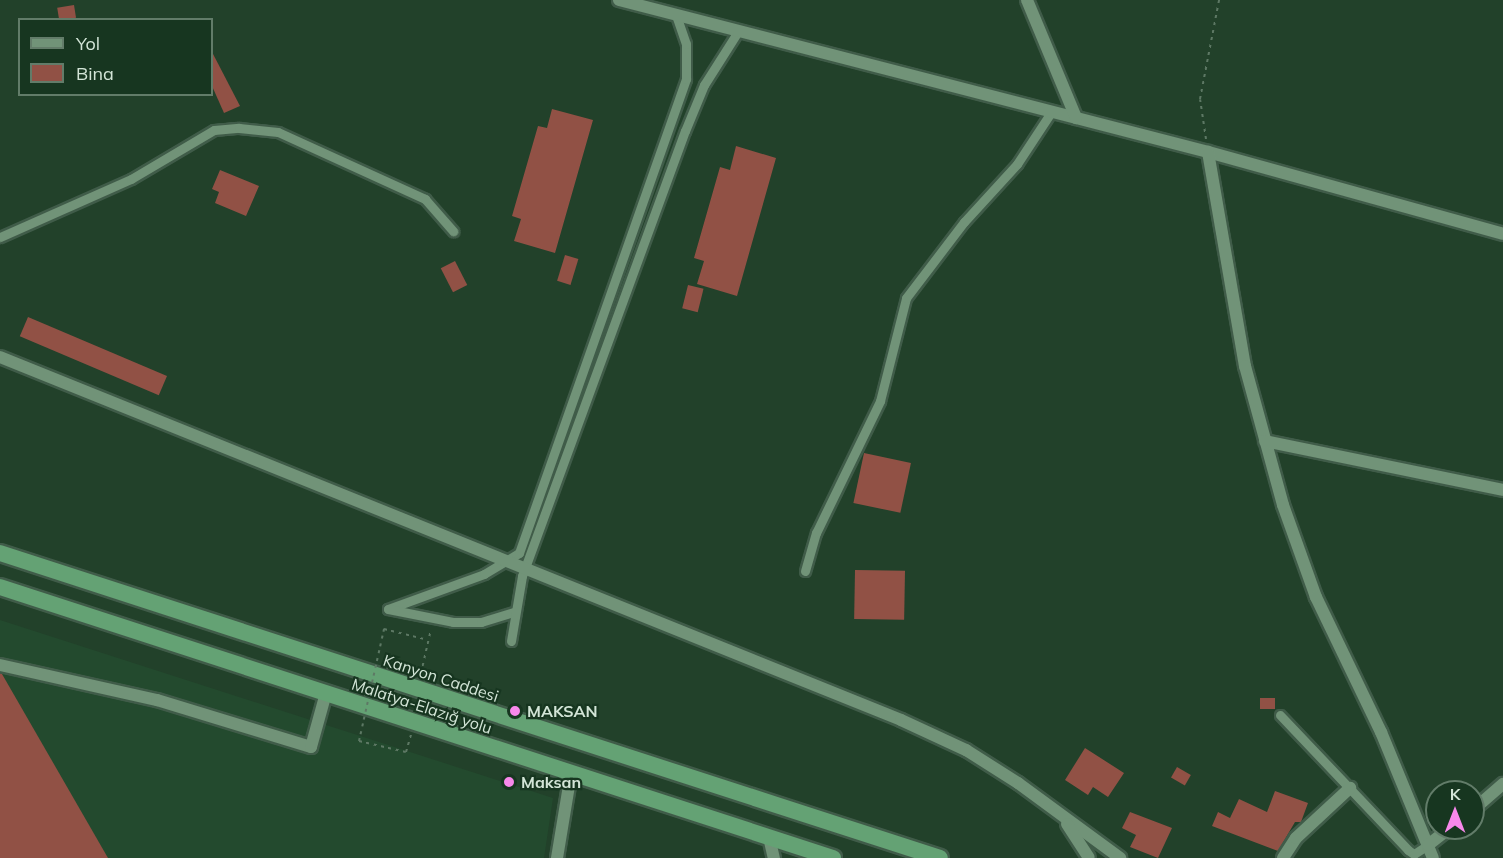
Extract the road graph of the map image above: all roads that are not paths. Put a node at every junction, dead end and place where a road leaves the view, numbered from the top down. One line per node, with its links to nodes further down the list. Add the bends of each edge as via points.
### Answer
1 (619, 0): 3 (street)
2 (1028, 0): 6 (street)
3 (676, 15): 4 (street); 15 (lane, via 686,44 686,79 519,553)
4 (737, 33): 5 (street); 16 (lane, via 704,85 685,131)
5 (1052, 111): 6 (street); 17 (lane, via 1017,164 964,222 906,298 880,401 816,533)
6 (1076, 118): 7 (street)
7 (1208, 152): 9 (street); 12 (street, via 1245,366)
8 (453, 231): 10 (lane, via 425,199 278,132 239,128 214,130 131,179)
9 (1503, 234)
10 (0, 237)
11 (0, 357): 15 (street)
12 (1265, 441): 13 (street); 31 (street, via 1316,597 1381,732)
13 (1503, 490)
14 (0, 553): 35 (highway, Kanyon Caddesi)
15 (506, 561): 16 (street); 19 (lane, via 484,574 388,609 433,621 481,622)
16 (526, 569): 19 (lane); 28 (street, via 902,720 966,750)
17 (805, 570)
18 (0, 587): 22 (highway, Malatya-Elazığ yolu)
19 (513, 612): 20 (lane)
20 (511, 641)
21 (0, 665): 22 (street, via 157,700 311,747)
22 (326, 693): 24 (highway, Malatya-Elazığ yolu)
23 (1280, 715): 26 (lane)
24 (572, 773): 29 (highway, Malatya-Elazığ yolu); 32 (street)
25 (1503, 784): 27 (street)
26 (1350, 788): 31 (lane, via 1414,854); 38 (street, via 1296,838)
27 (1485, 800)
28 (1057, 807): 36 (street); 37 (street, via 1097,845)
29 (769, 837): 33 (street); 34 (highway, Malatya-Elazığ yolu)
30 (1434, 840): 31 (street)
31 (1428, 845): 39 (street)
32 (557, 858)
33 (774, 858)
34 (833, 858)
35 (940, 858)
36 (1089, 858)
37 (1120, 858)
38 (1283, 858)
39 (1433, 858)

